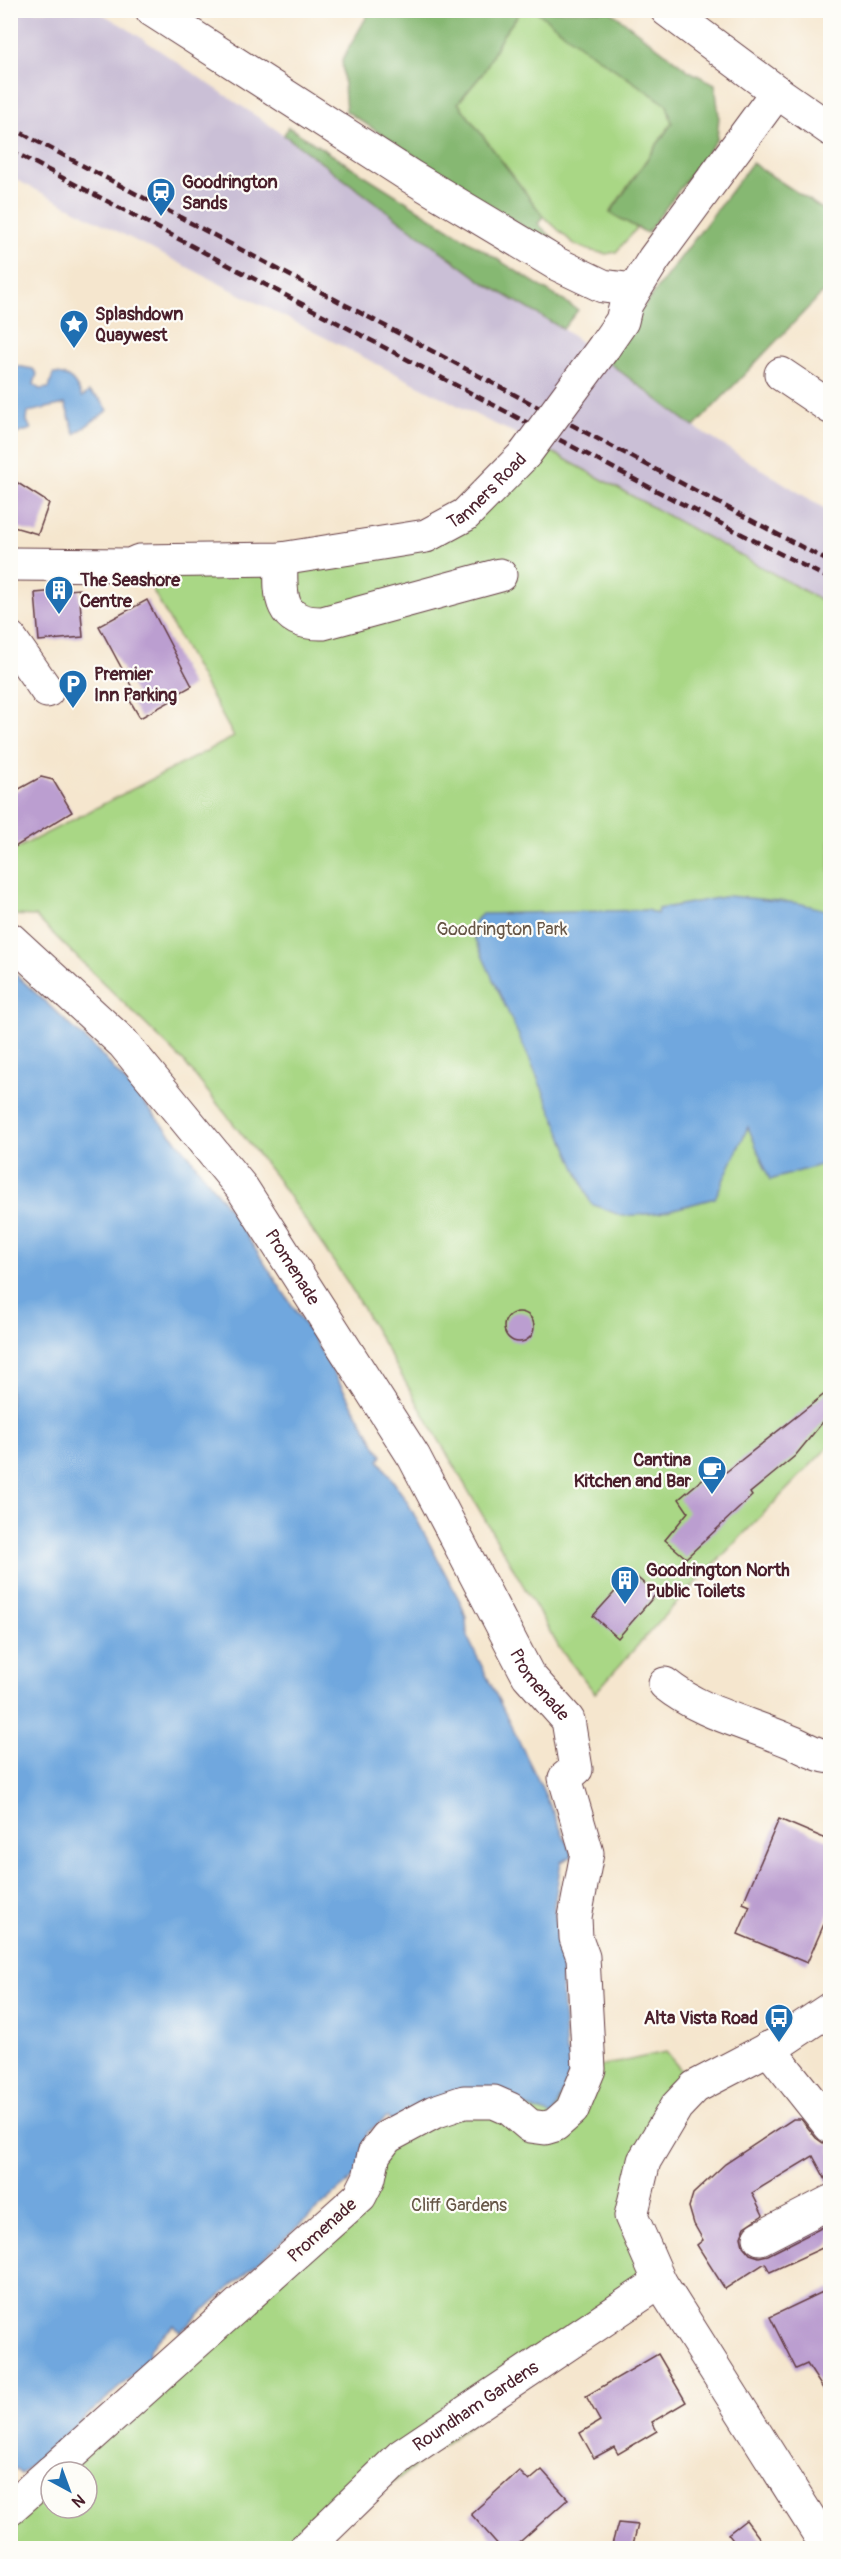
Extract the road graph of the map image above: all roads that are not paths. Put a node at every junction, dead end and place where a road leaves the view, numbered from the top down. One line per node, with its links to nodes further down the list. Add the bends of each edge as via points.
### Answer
1 (153, 10): 5 (street, via 273,90 557,264 603,286)
2 (667, 10): 3 (street)
3 (777, 92): 4 (street); 5 (street, Tanners Road)
4 (831, 129)
5 (634, 290): 8 (street, Tanners Road, bridge, via 622,321 525,454 465,514 426,536)
6 (781, 375): 7 (street)
7 (831, 407)
8 (281, 559): 9 (street, Tanners Road, via 139,561 130,565); 10 (street, via 280,587 286,609 305,623 323,623)
9 (10, 564)
10 (500, 575)
11 (10, 638): 12 (street)
12 (47, 691)
13 (10, 939): 22 (street, Promenade, via 123,1043 242,1188 414,1457 528,1675 568,1720 576,1769 565,1779 587,1853 575,1917 576,1938 583,1958 589,2069 572,2110 555,2125 545,2128 530,2126 510,2109 494,2102 464,2103 435,2112 387,2137 374,2154 360,2196)
14 (665, 1684): 15 (street, via 684,1700 793,1742 818,1756)
15 (831, 1757)
16 (831, 2010): 17 (street)
17 (768, 2048): 18 (street); 21 (street, via 695,2087 676,2107 644,2161 631,2216)
18 (831, 2126)
19 (831, 2202): 20 (street)
20 (760, 2238)
21 (660, 2282): 25 (street, Roundham Gardens, via 401,2456); 26 (street)
22 (64, 2460)
23 (39, 2483): 24 (street, Promenade)
24 (10, 2508)
25 (306, 2548)
26 (828, 2548)

